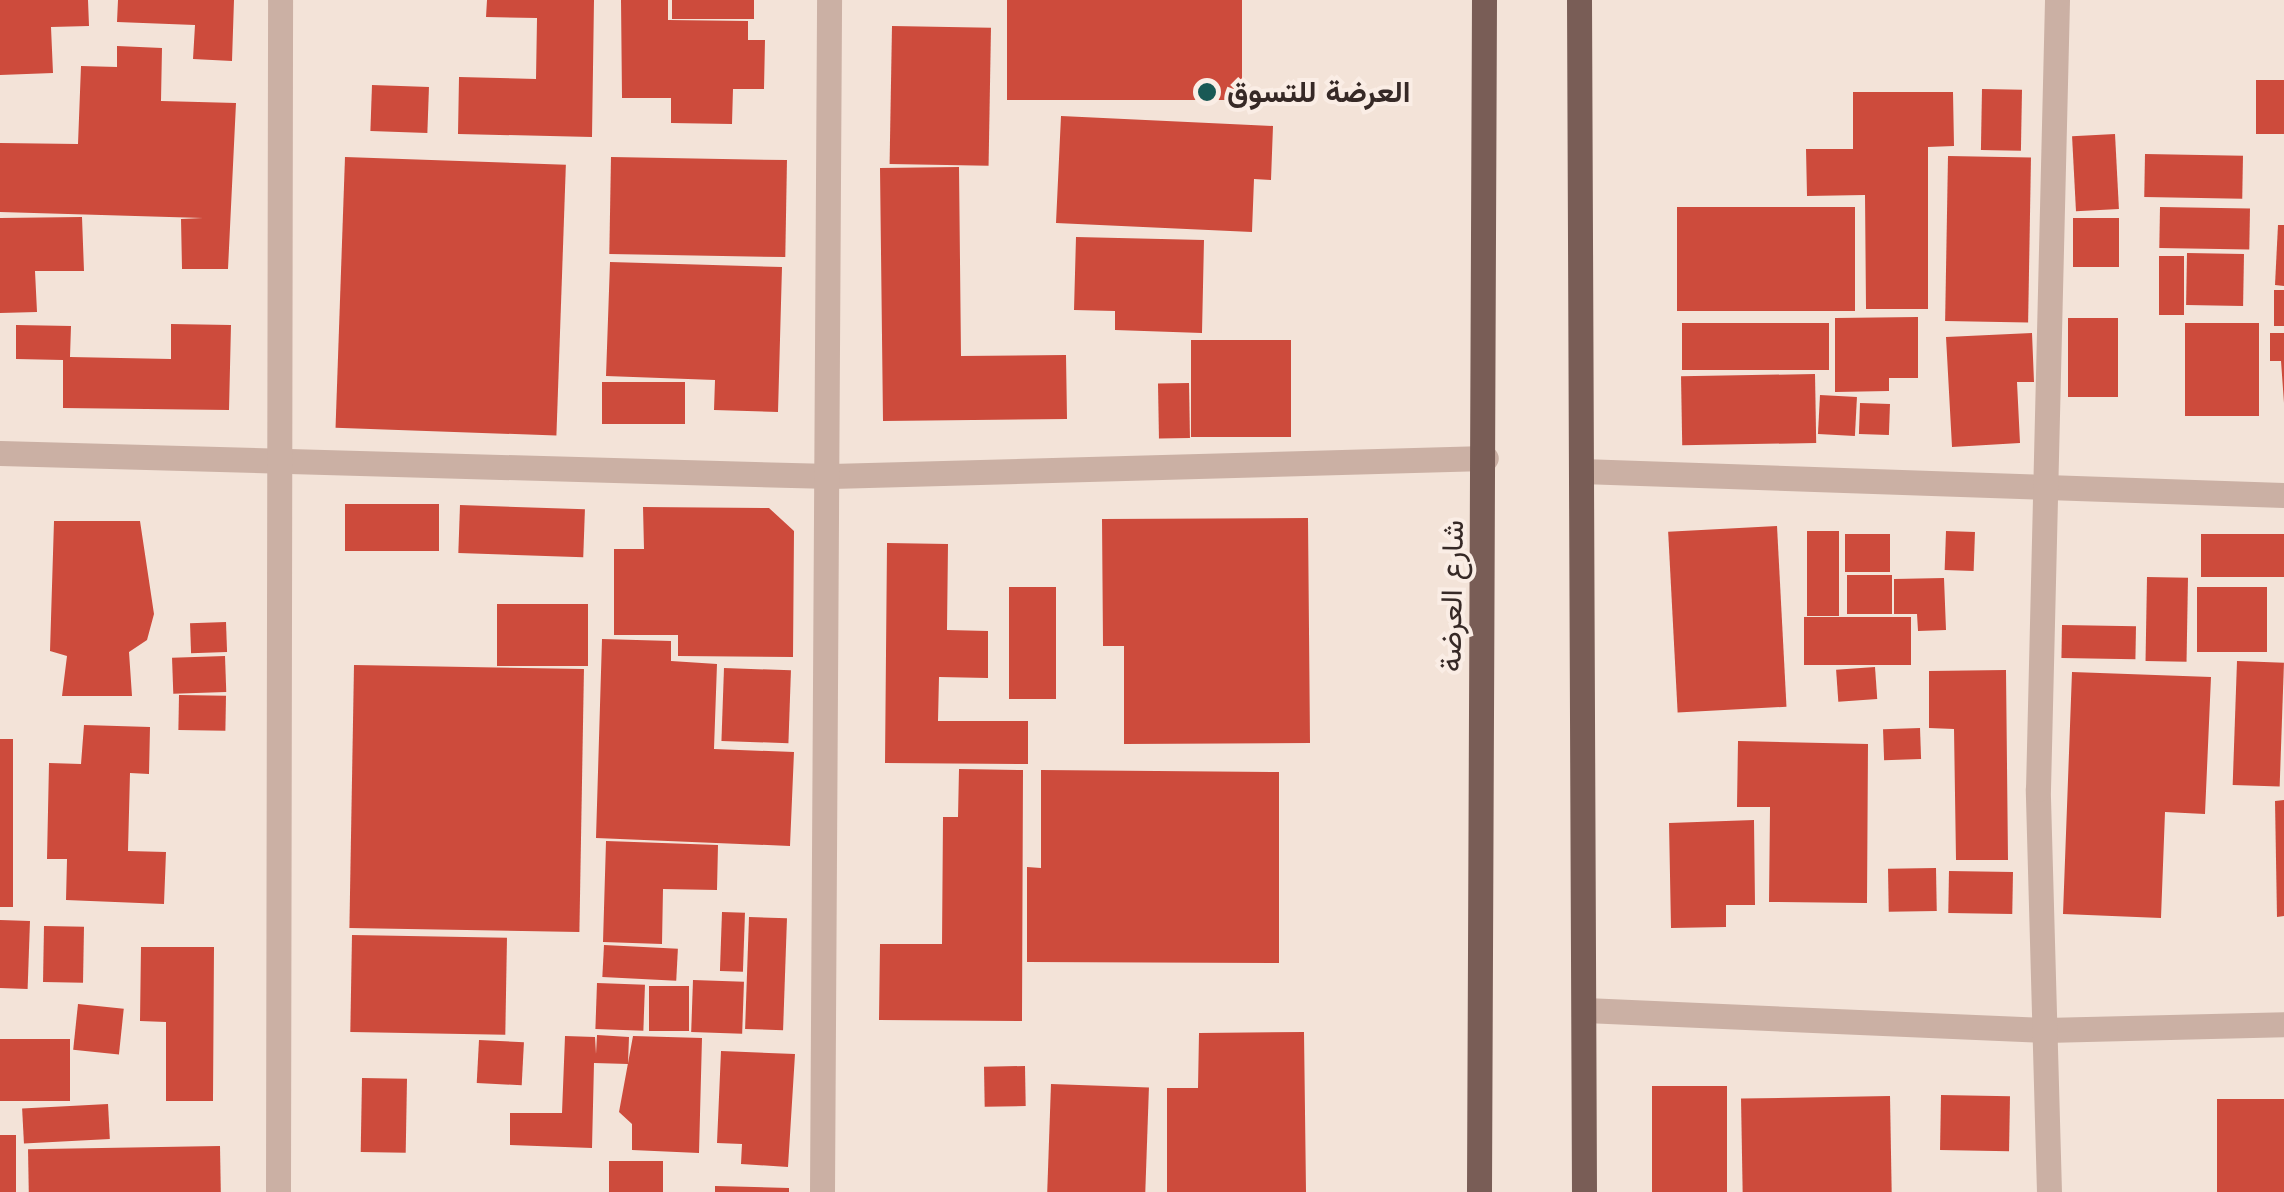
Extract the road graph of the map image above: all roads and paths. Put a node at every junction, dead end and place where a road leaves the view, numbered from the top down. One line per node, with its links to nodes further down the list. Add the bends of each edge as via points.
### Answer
1 (280, 0): 8 (street)
2 (830, 0): 10 (street)
3 (1484, 0): 7 (main road, شارع العرضة)
4 (1579, 0): 9 (main road)
5 (2057, 0): 11 (street)
6 (0, 453): 8 (street)
7 (1486, 458): 10 (street); 18 (main road, شارع العرضة)
8 (273, 460): 10 (street); 16 (street)
9 (1581, 471): 11 (street); 13 (main road)
10 (831, 476): 17 (street)
11 (2048, 485): 12 (street); 15 (street, via 2038,789)
12 (2284, 495)
13 (1585, 1010): 15 (street); 19 (main road)
14 (2284, 1024): 15 (street)
15 (2045, 1030): 20 (street)
16 (278, 1192)
17 (822, 1192)
18 (1479, 1192)
19 (1584, 1192)
20 (2048, 1192)

